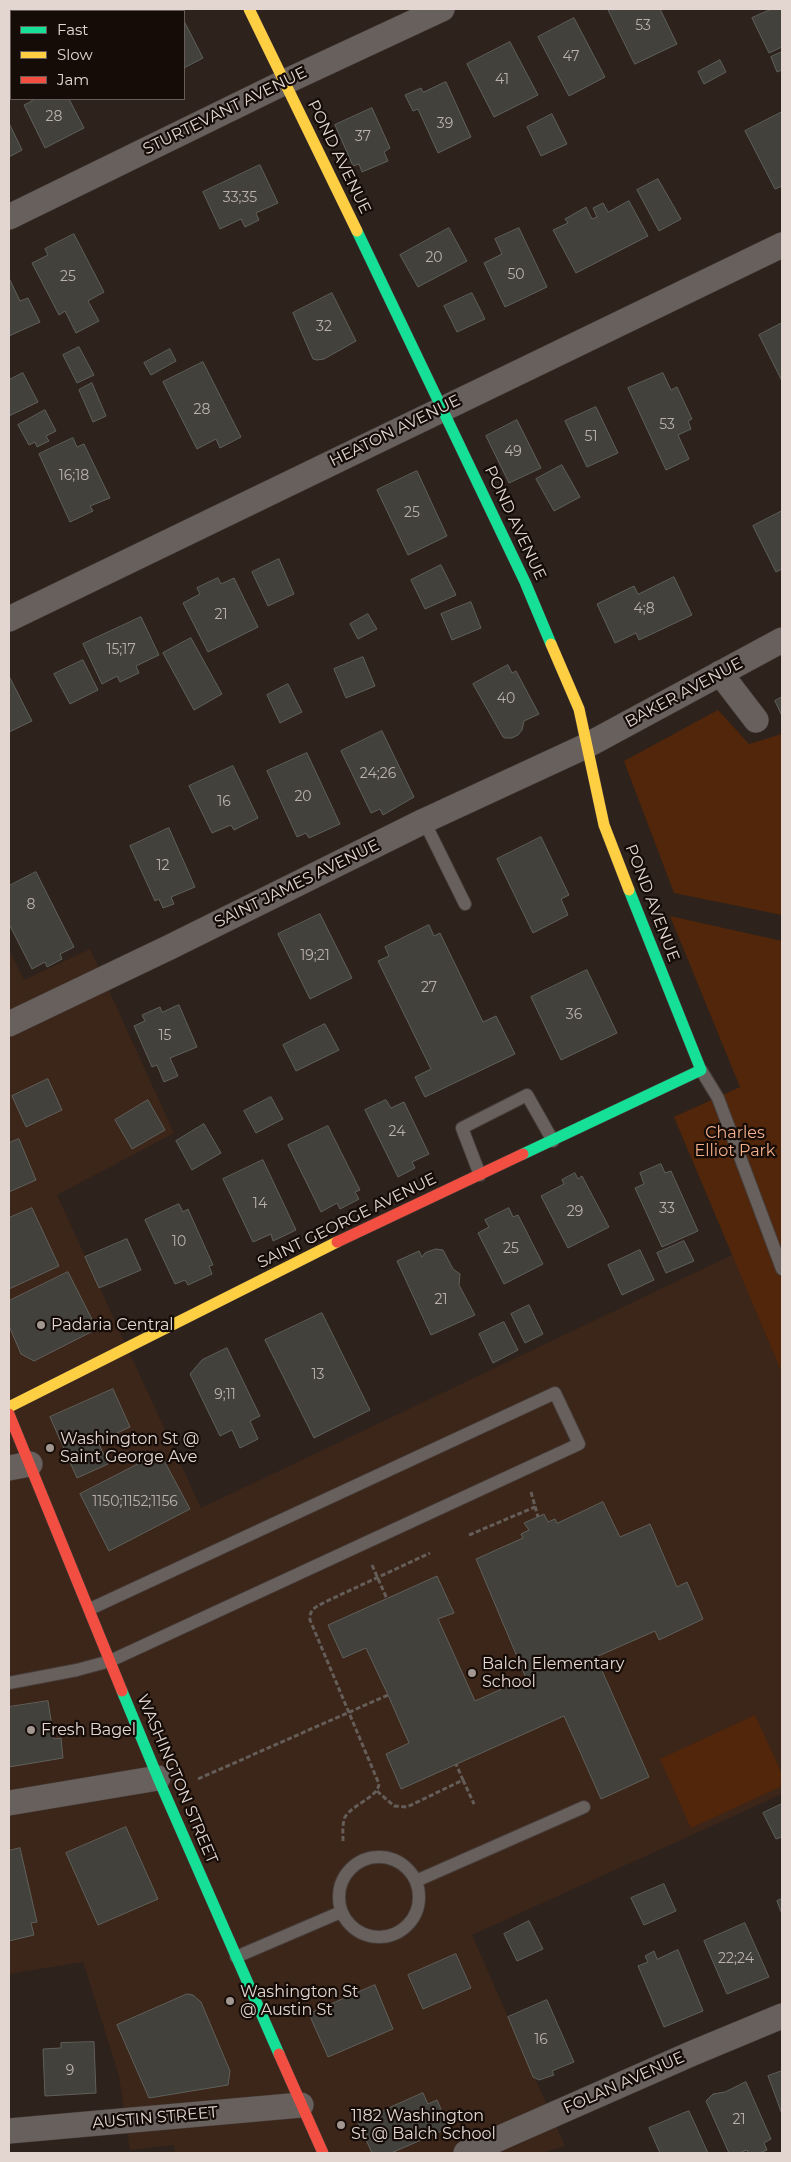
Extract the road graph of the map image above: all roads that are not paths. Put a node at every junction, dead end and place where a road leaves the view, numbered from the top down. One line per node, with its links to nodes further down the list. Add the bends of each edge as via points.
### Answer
1 (249, 9): 3 (street, POND AVENUE)
2 (442, 9): 3 (street, STURTEVANT AVENUE)
3 (285, 82): 4 (street, STURTEVANT AVENUE); 6 (street, POND AVENUE)
4 (9, 217)
5 (782, 245): 6 (street, HEATON AVENUE)
6 (443, 408): 7 (street, HEATON AVENUE); 11 (street, POND AVENUE, via 576,700)
7 (9, 619)
8 (782, 640): 9 (street, BAKER AVENUE)
9 (720, 673): 10 (street); 11 (street, BAKER AVENUE)
10 (756, 720)
11 (586, 746): 12 (street, SAINT JAMES AVENUE); 15 (street, POND AVENUE, via 604,825)
12 (424, 821): 13 (lane); 14 (street, SAINT JAMES AVENUE, via 170,947)
13 (465, 904)
14 (11, 1019)
15 (701, 1070): 16 (street, SAINT GEORGE AVENUE); 18 (lane, via 718,1098)
16 (553, 1140): 17 (street, SAINT GEORGE AVENUE); 17 (lane, via 527,1095 462,1128)
17 (480, 1175): 19 (street, SAINT GEORGE AVENUE, via 340,1240)
18 (782, 1269)
19 (9, 1407)
20 (9, 1414): 21 (street, WASHINGTON STREET)
21 (19, 1466): 22 (street, WASHINGTON STREET)
22 (90, 1609): 23 (street, WASHINGTON STREET); 23 (lane, via 555,1393 579,1444)
23 (110, 1661): 24 (lane); 25 (street, WASHINGTON STREET)
24 (9, 1683)
25 (158, 1778): 26 (street); 30 (street, WASHINGTON STREET)
26 (9, 1803)
27 (584, 1807): 28 (lane)
28 (416, 1881): 29 (lane, via 417,1909 400,1930 387,1936 360,1932 349,1924); 29 (lane, via 397,1861 384,1857 363,1860 346,1872 340,1885 338,1899)
29 (342, 1912): 30 (lane)
30 (236, 1957): 32 (street, WASHINGTON STREET)
31 (782, 2016): 35 (street, FOLAN AVENUE)
32 (301, 2105): 33 (street, AUSTIN STREET); 34 (street, WASHINGTON STREET)
33 (9, 2131)
34 (323, 2153)
35 (466, 2153)

